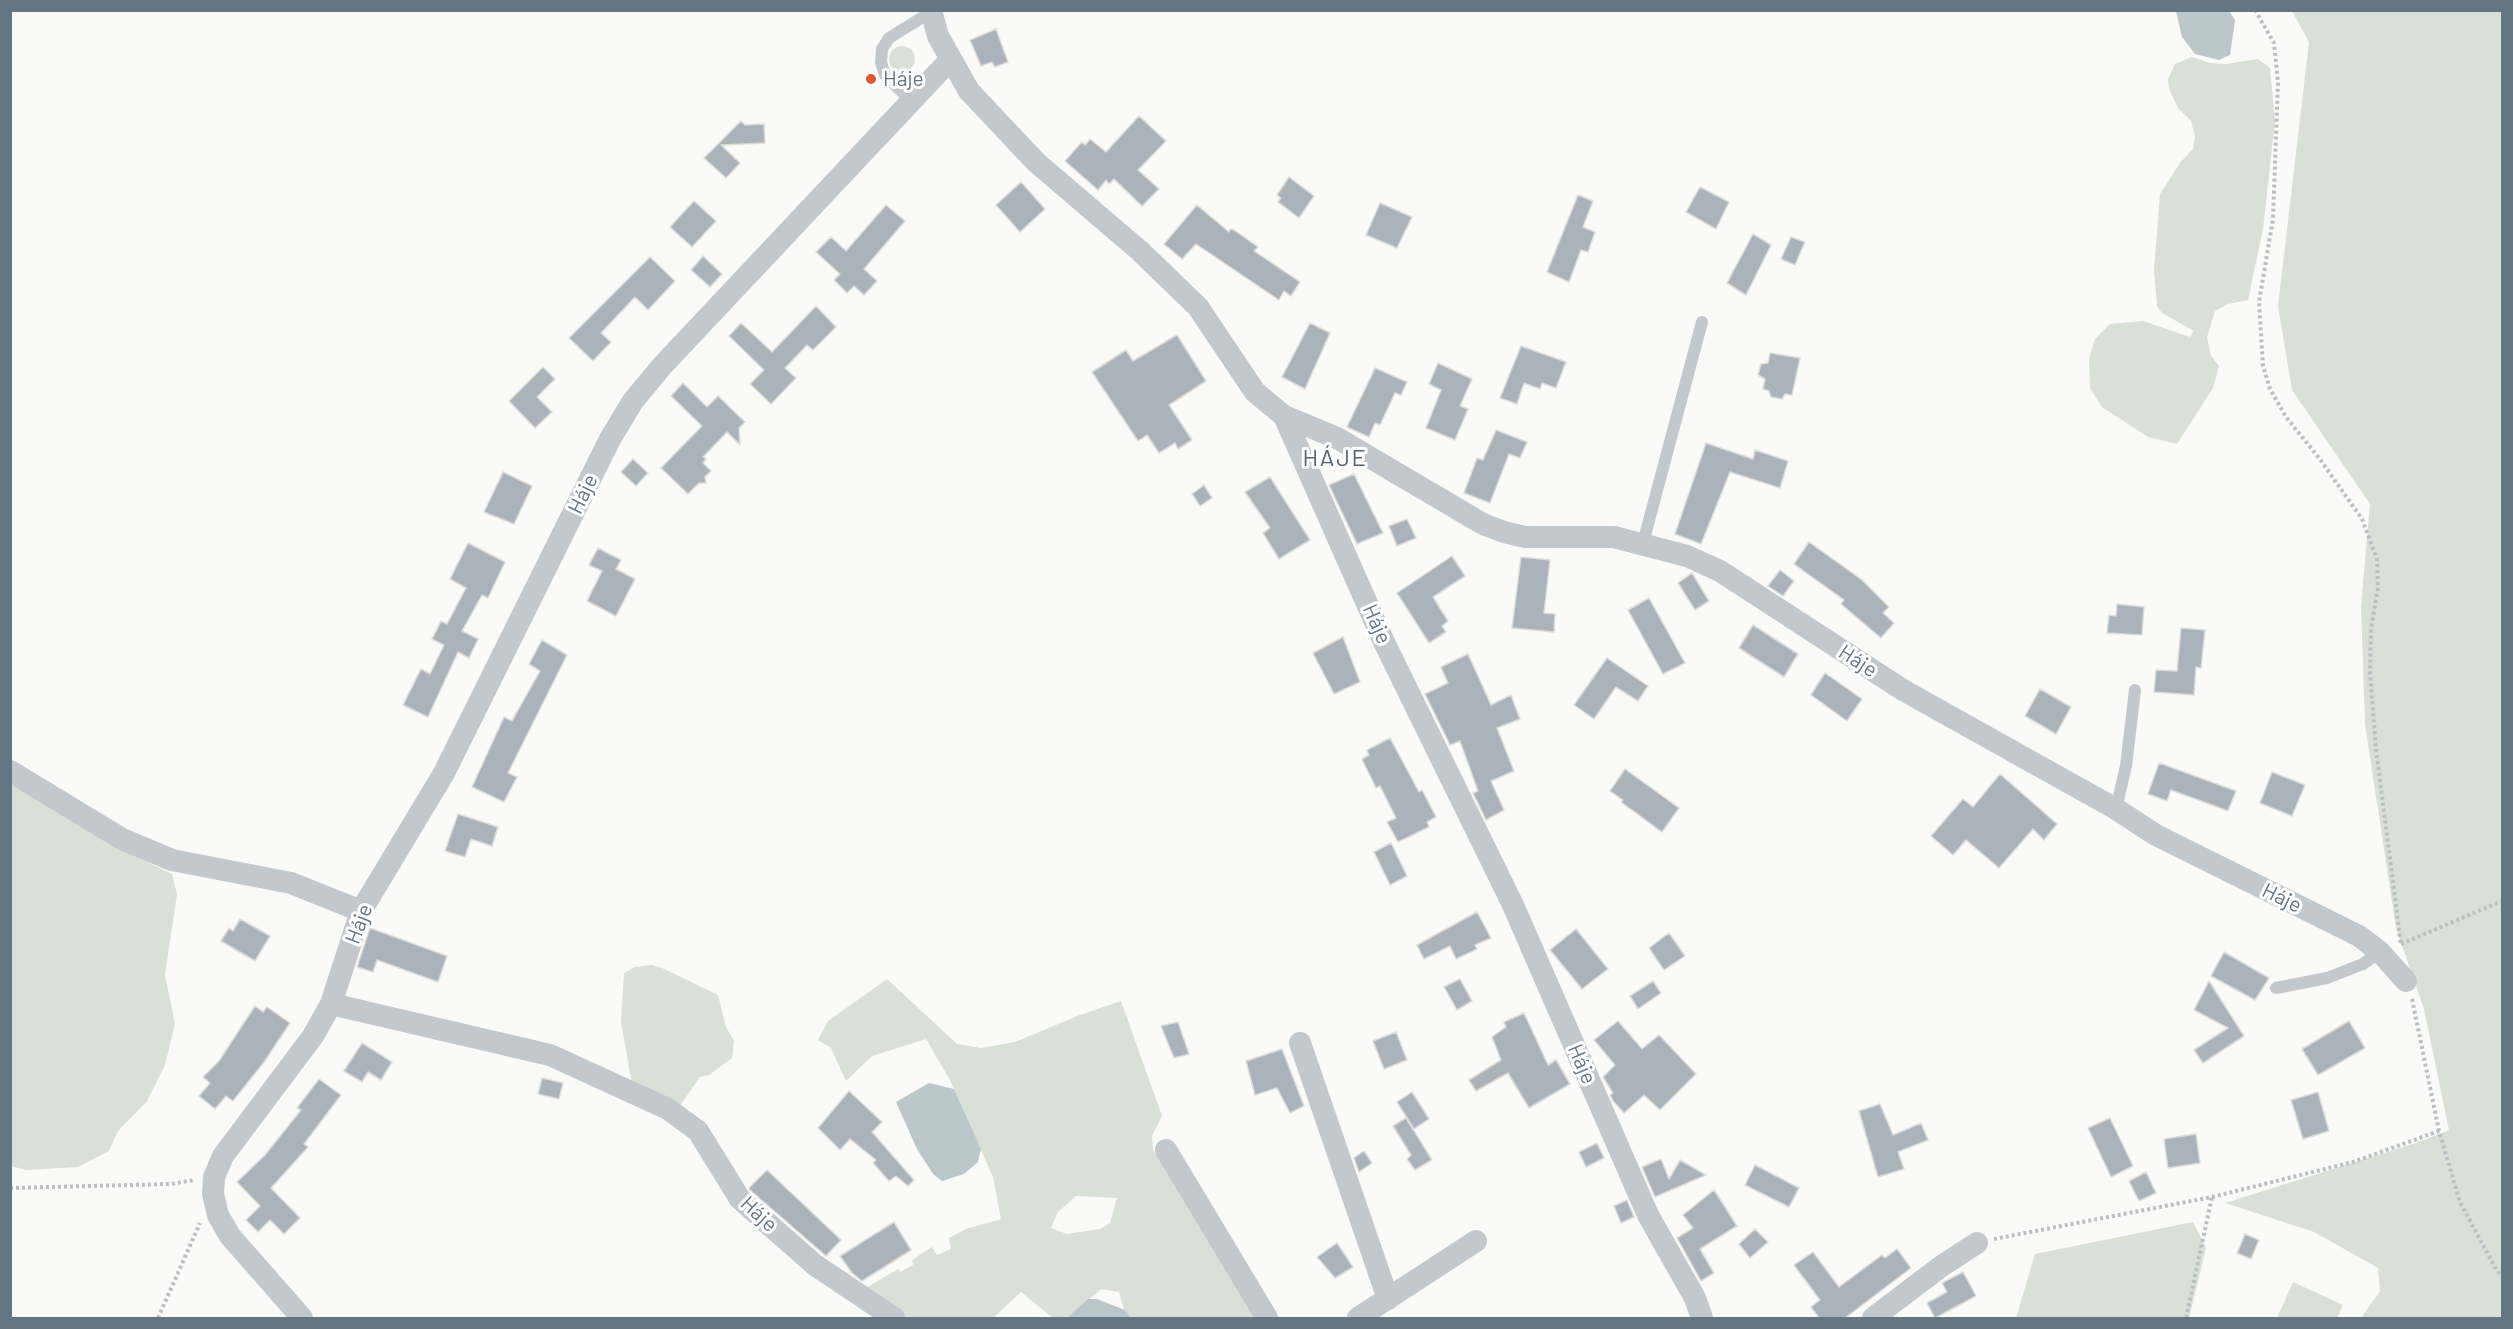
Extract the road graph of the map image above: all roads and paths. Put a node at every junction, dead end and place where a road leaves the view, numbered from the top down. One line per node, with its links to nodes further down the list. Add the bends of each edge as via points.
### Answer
1 (2255, 10): 13 (path, via 2274,43 2278,82 2273,219 2259,302 2263,366 2270,389 2286,417 2362,519 2377,559 2370,672)
2 (929, 11): 3 (street, Háje); 4 (lane, via 889,38 882,49 885,75)
3 (950, 60): 4 (street, Háje); 6 (street, Háje, via 969,91 1036,162 1198,306 1255,392)
4 (912, 102): 12 (street, Háje, via 633,401 610,439 444,773)
5 (1702, 322): 7 (lane)
6 (1284, 416): 7 (street, Háje, via 1337,438 1483,524 1504,532 1525,537 1614,537); 33 (street, Háje, via 1384,642 1513,905 1648,1215 1695,1298)
7 (1643, 543): 10 (street, Háje, via 1720,571 1903,690)
8 (2135, 690): 10 (lane, via 2126,766)
9 (10, 771): 12 (street, via 122,838 172,860 291,883)
10 (2116, 808): 14 (street, Háje, via 2156,835 2359,936)
11 (2502, 901): 13 (path)
12 (360, 911): 17 (street, Háje)
13 (2401, 944): 15 (path)
14 (2380, 952): 15 (street, Háje); 16 (lane, via 2363,964 2328,978)
15 (2406, 981): 19 (path)
16 (2276, 988)
17 (331, 1004): 21 (street, Háje, via 313,1036 223,1156); 30 (street, Háje, via 550,1055 668,1109 698,1131 740,1199 815,1265)
18 (1300, 1043): 27 (street)
19 (2439, 1131): 23 (path, via 2353,1162); 26 (path, via 2460,1202)
20 (1166, 1150): 31 (street)
21 (213, 1186): 22 (path); 28 (path); 29 (street, via 218,1215 230,1236)
22 (10, 1188)
23 (2212, 1197): 25 (path); 35 (path)
24 (1476, 1240): 27 (street)
25 (1977, 1244): 34 (street)
26 (2502, 1276)
27 (1388, 1299): 32 (street)
28 (158, 1318)
29 (302, 1318)
30 (894, 1318)
31 (1267, 1318)
32 (1358, 1318)
33 (1702, 1318)
34 (1873, 1318)
35 (2186, 1318)

